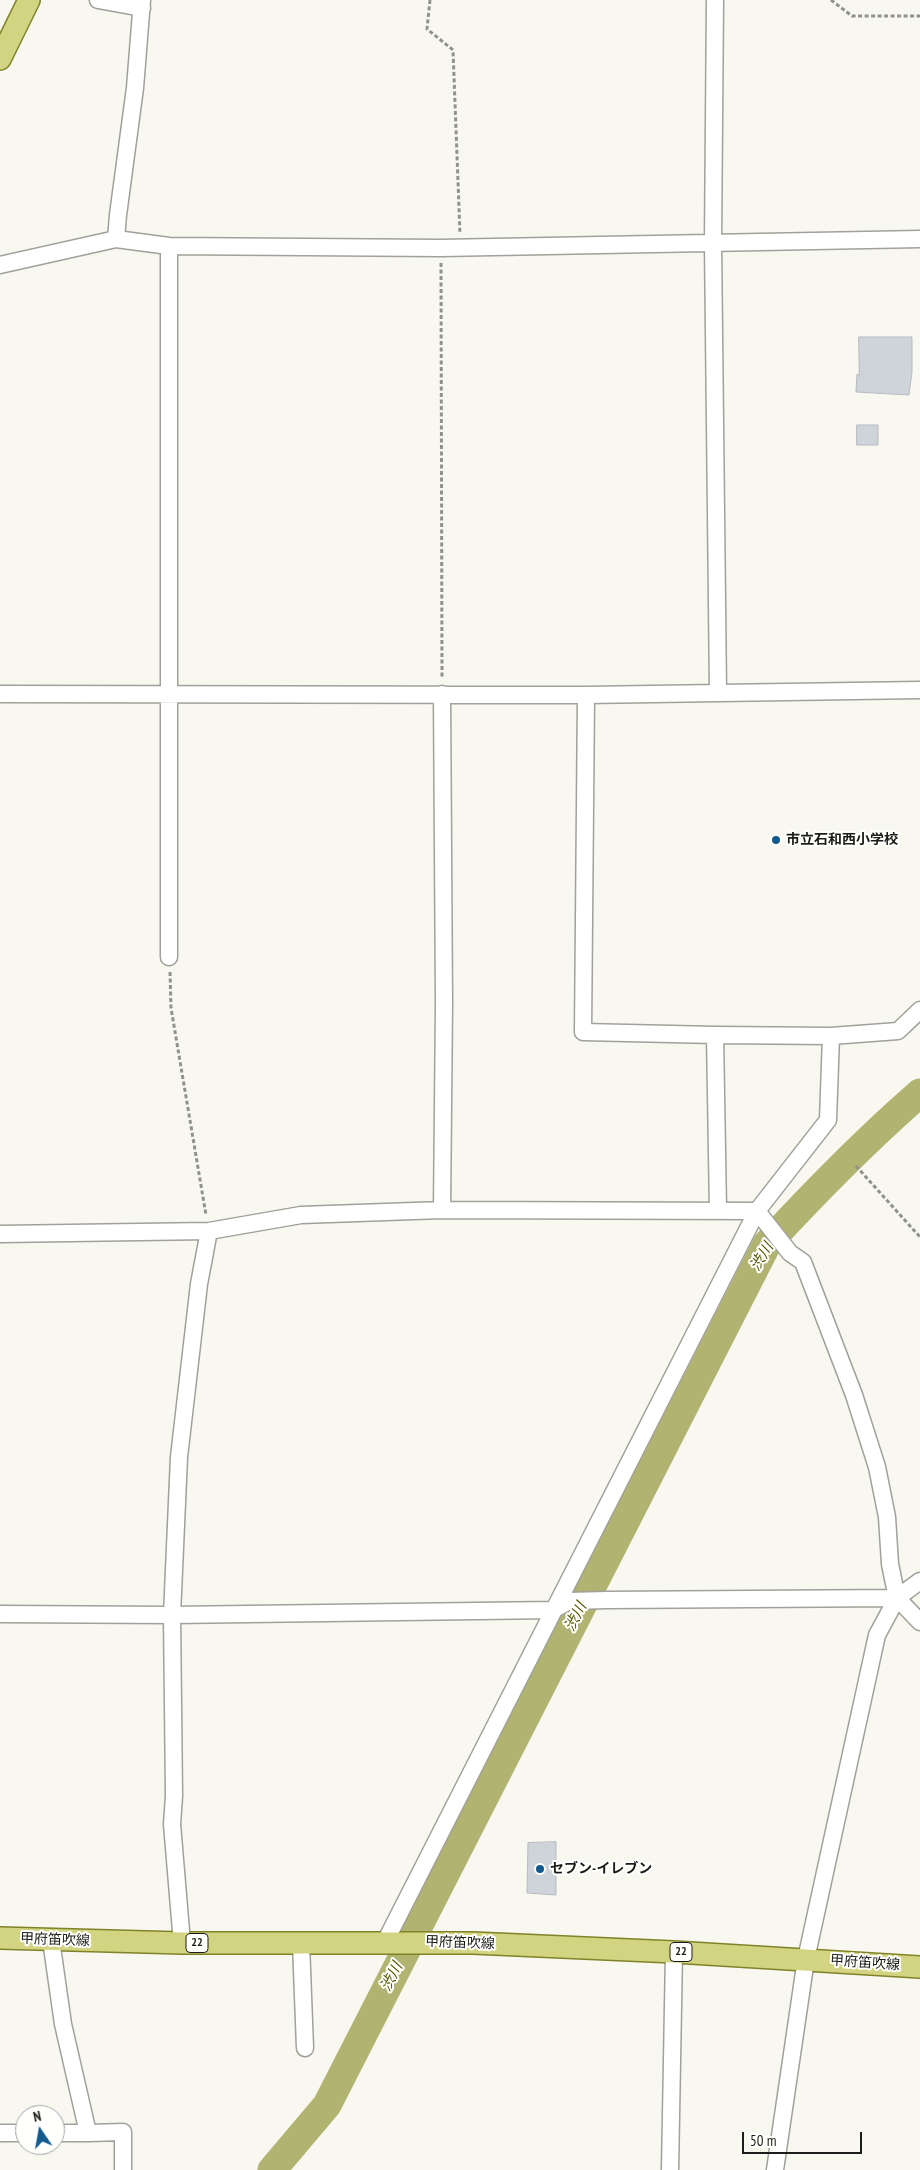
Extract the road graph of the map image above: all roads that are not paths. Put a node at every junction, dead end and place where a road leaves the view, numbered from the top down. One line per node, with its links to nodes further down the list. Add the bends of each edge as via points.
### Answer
1 (28, 0): 5 (main road)
2 (98, 0): 4 (street)
3 (715, 0): 8 (street)
4 (142, 4): 6 (street)
5 (0, 59)
6 (116, 239): 9 (street); 10 (street)
7 (920, 239): 8 (street)
8 (713, 243): 9 (street, via 442,248); 12 (street)
9 (169, 246): 16 (street)
10 (0, 266)
11 (920, 690): 12 (street)
12 (718, 693): 15 (street)
13 (0, 694): 16 (street)
14 (442, 694): 15 (street); 16 (street); 21 (street)
15 (586, 695): 19 (street, via 583,1032)
16 (169, 696): 17 (street)
17 (169, 958)
18 (920, 1010): 20 (street, via 898,1031)
19 (715, 1035): 20 (street); 22 (street)
20 (831, 1036): 23 (street, via 828,1120)
21 (442, 1210): 22 (street); 24 (street, via 301,1215)
22 (718, 1211): 23 (street)
23 (761, 1218): 27 (street, via 790,1253 803,1262 854,1394 874,1458 887,1517 890,1564); 28 (street)
24 (209, 1231): 25 (street); 30 (street, via 199,1284 179,1456)
25 (0, 1234)
26 (920, 1581): 27 (street)
27 (897, 1598): 28 (street, via 569,1601); 31 (street); 38 (street, via 877,1635)
28 (553, 1610): 30 (street); 34 (street)
29 (0, 1614): 30 (street)
30 (172, 1615): 35 (street, via 172,1824)
31 (920, 1622)
32 (0, 1938): 33 (main road, 甲府笛吹線 / 22)
33 (51, 1940): 35 (main road, 甲府笛吹線 / 22); 43 (street, via 62,2024)
34 (390, 1942): 36 (main road, 甲府笛吹線 / 22); 37 (main road, 甲府笛吹線 / 22)
35 (182, 1943): 36 (main road, 甲府笛吹線 / 22)
36 (301, 1943): 40 (street)
37 (674, 1952): 38 (main road, 甲府笛吹線 / 22); 46 (street)
38 (806, 1959): 39 (main road, 甲府笛吹線 / 22); 47 (street)
39 (920, 1967)
40 (305, 2048)
41 (15, 2133): 44 (street)
42 (65, 2133): 43 (street)
43 (88, 2133): 45 (street, via 123,2132)
44 (0, 2134)
45 (123, 2170)
46 (670, 2170)
47 (775, 2170)

